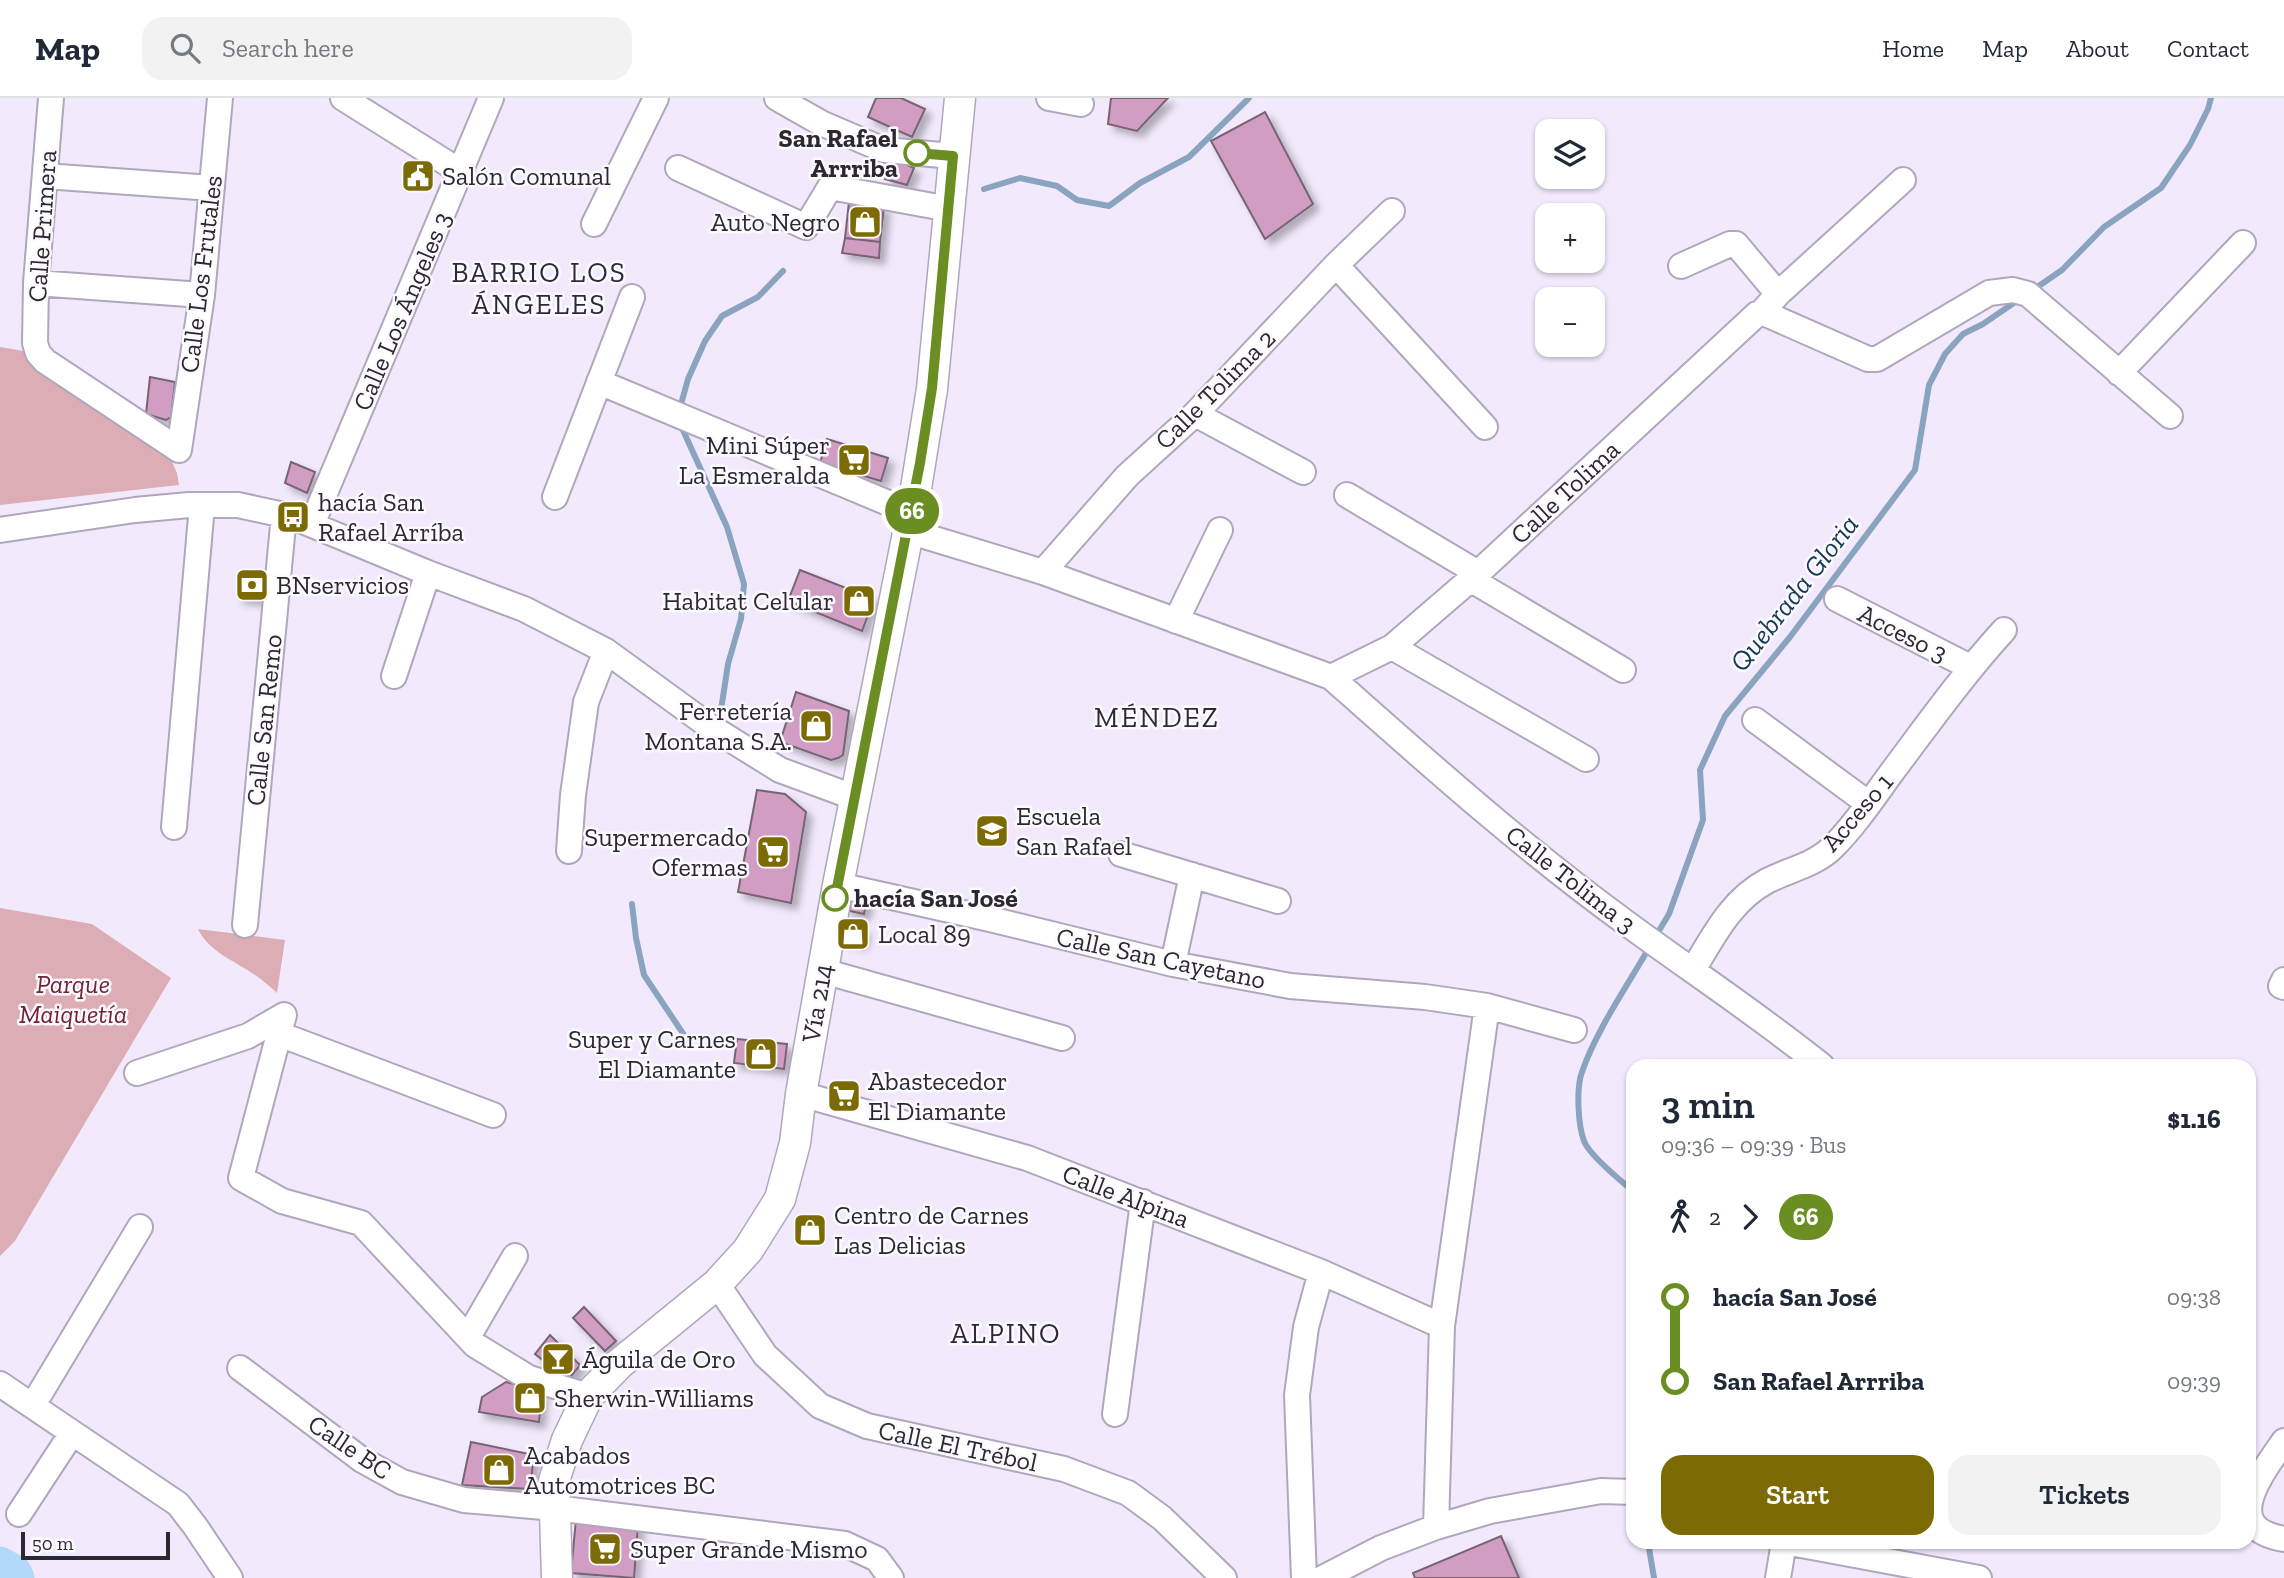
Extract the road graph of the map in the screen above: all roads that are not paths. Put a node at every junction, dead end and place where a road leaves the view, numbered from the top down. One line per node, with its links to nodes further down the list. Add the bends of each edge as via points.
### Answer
1 (51, 98): 13 (street, Calle Primera)
2 (220, 98): 15 (street, Calle Los Frutales)
3 (343, 98): 12 (street)
4 (491, 98): 12 (street, Calle Los Ángeles 3)
5 (656, 98): 18 (street)
6 (777, 98): 10 (street, via 884,150)
7 (960, 98): 10 (main road, Vía 214)
8 (1049, 98): 9 (street)
9 (1081, 104)
10 (953, 156): 16 (main road, Vía 214)
11 (678, 168): 16 (street, via 806,227 830,187)
12 (461, 172): 39 (street, Calle Los Ángeles 3)
13 (45, 176): 15 (street); 22 (street, Calle Primera)
14 (1903, 180): 23 (street, Calle Tolima)
15 (212, 188): 24 (street, Calle Los Frutales)
16 (949, 209): 38 (main road, Vía 214, via 932,388)
17 (1392, 211): 20 (street, Calle Tolima 2)
18 (594, 224)
19 (2243, 243): 27 (street)
20 (1336, 265): 29 (street, Calle Tolima 2); 31 (street)
21 (1681, 267): 23 (street, via 1736,244)
22 (36, 283): 24 (street); 32 (street, Calle Primera, via 38,353)
23 (1778, 294): 26 (street, Calle Tolima)
24 (202, 295): 32 (street, Calle Los Frutales)
25 (632, 297): 28 (street)
26 (1761, 313): 27 (street, via 1877,359 1989,293 2013,290 2028,294); 44 (street, Calle Tolima)
27 (2119, 373): 30 (street)
28 (599, 382): 35 (street); 38 (street)
29 (1195, 414): 33 (street); 42 (street, Calle Tolima 2, via 1127,476)
30 (2169, 416)
31 (1485, 428)
32 (179, 450)
33 (1303, 472)
34 (1347, 495): 44 (street)
35 (555, 497)
36 (202, 505): 37 (street, via 238,505); 40 (street); 58 (street)
37 (284, 515): 39 (street); 64 (street, Calle San Remo)
38 (910, 522): 42 (street); 56 (main road, Vía 214)
39 (312, 524): 43 (street)
40 (0, 530)
41 (1220, 530): 46 (street)
42 (1043, 572): 46 (street)
43 (428, 573): 49 (street, via 524,609); 52 (street)
44 (1474, 576): 48 (street, Calle Tolima); 51 (street)
45 (1837, 599): 50 (street, Acceso 3)
46 (1177, 621): 53 (street)
47 (2004, 630): 50 (street, Acceso 1)
48 (1392, 646): 53 (street, Calle Tolima); 55 (street)
49 (606, 651): 56 (street, via 709,726 780,770); 59 (street, via 586,702)
50 (1970, 667): 57 (street, Acceso 1)
51 (1623, 670)
52 (394, 676)
53 (1331, 677): 66 (street, Calle Tolima 3, via 1446,780 1628,925)
54 (1755, 720): 57 (street)
55 (1586, 759)
56 (856, 799): 62 (main road, Vía 214)
57 (1869, 804): 66 (street, Acceso 1, via 1831,849 1744,896)
58 (174, 827)
59 (569, 851)
60 (1121, 854): 61 (street)
61 (1192, 875): 63 (street); 65 (street)
62 (838, 885): 65 (street, Calle San Cayetano); 67 (main road, Vía 214)
63 (1278, 901)
64 (245, 925)
65 (1173, 964): 68 (street, Calle San Cayetano, via 1290,986)
66 (1693, 970): 72 (street, Calle Tolima 3)
67 (823, 971): 71 (street); 74 (main road, Vía 214)
68 (1488, 1006): 69 (street, Calle San Cayetano); 81 (street)
69 (1574, 1030)
70 (279, 1034): 73 (street, via 284,1015 248,1037); 75 (street); 82 (street, via 241,1178 282,1201 361,1223)
71 (1062, 1038)
72 (1813, 1059)
73 (137, 1073)
74 (801, 1094): 76 (street, Calle Alpina, via 1027,1158); 80 (main road, Vía 214, via 795,1143 780,1199 748,1250)
75 (493, 1115)
76 (1143, 1202): 79 (street, Calle Alpina); 87 (street)
77 (139, 1227): 86 (street)
78 (516, 1256): 82 (street)
79 (1321, 1272): 81 (street, Calle Alpina); 104 (street, via 1306,1327 1297,1395)
80 (717, 1284): 85 (main road, Vía 214, via 619,1364); 103 (street, Calle El Trébol, via 765,1355 820,1406 867,1426 1064,1469 1128,1493 1162,1518)
81 (1442, 1326): 94 (street)
82 (468, 1337): 85 (street, via 529,1378)
83 (240, 1368): 92 (street, Calle BC, via 362,1460 402,1482 464,1500)
84 (0, 1384): 86 (street)
85 (588, 1396): 92 (main road, Vía 214, via 554,1481)
86 (33, 1405): 88 (street)
87 (1115, 1414)
88 (72, 1433): 93 (street); 100 (street, via 178,1504)
89 (2284, 1441): 90 (street)
90 (2256, 1482)
91 (1626, 1491): 94 (street, via 1601,1491 1490,1511)
92 (555, 1507): 101 (main road, Vía 214); 102 (street, Calle BC, via 845,1544 877,1559)
93 (19, 1514)
94 (1436, 1527): 105 (street)
95 (2256, 1528): 96 (street)
96 (2278, 1538)
97 (1783, 1549): 106 (street)
98 (1816, 1549): 99 (street)
99 (1924, 1573): 107 (street)
100 (230, 1578)
101 (556, 1578)
102 (891, 1578)
103 (1224, 1578)
104 (1304, 1578)
105 (1323, 1578)
106 (1778, 1578)
107 (1979, 1578)

